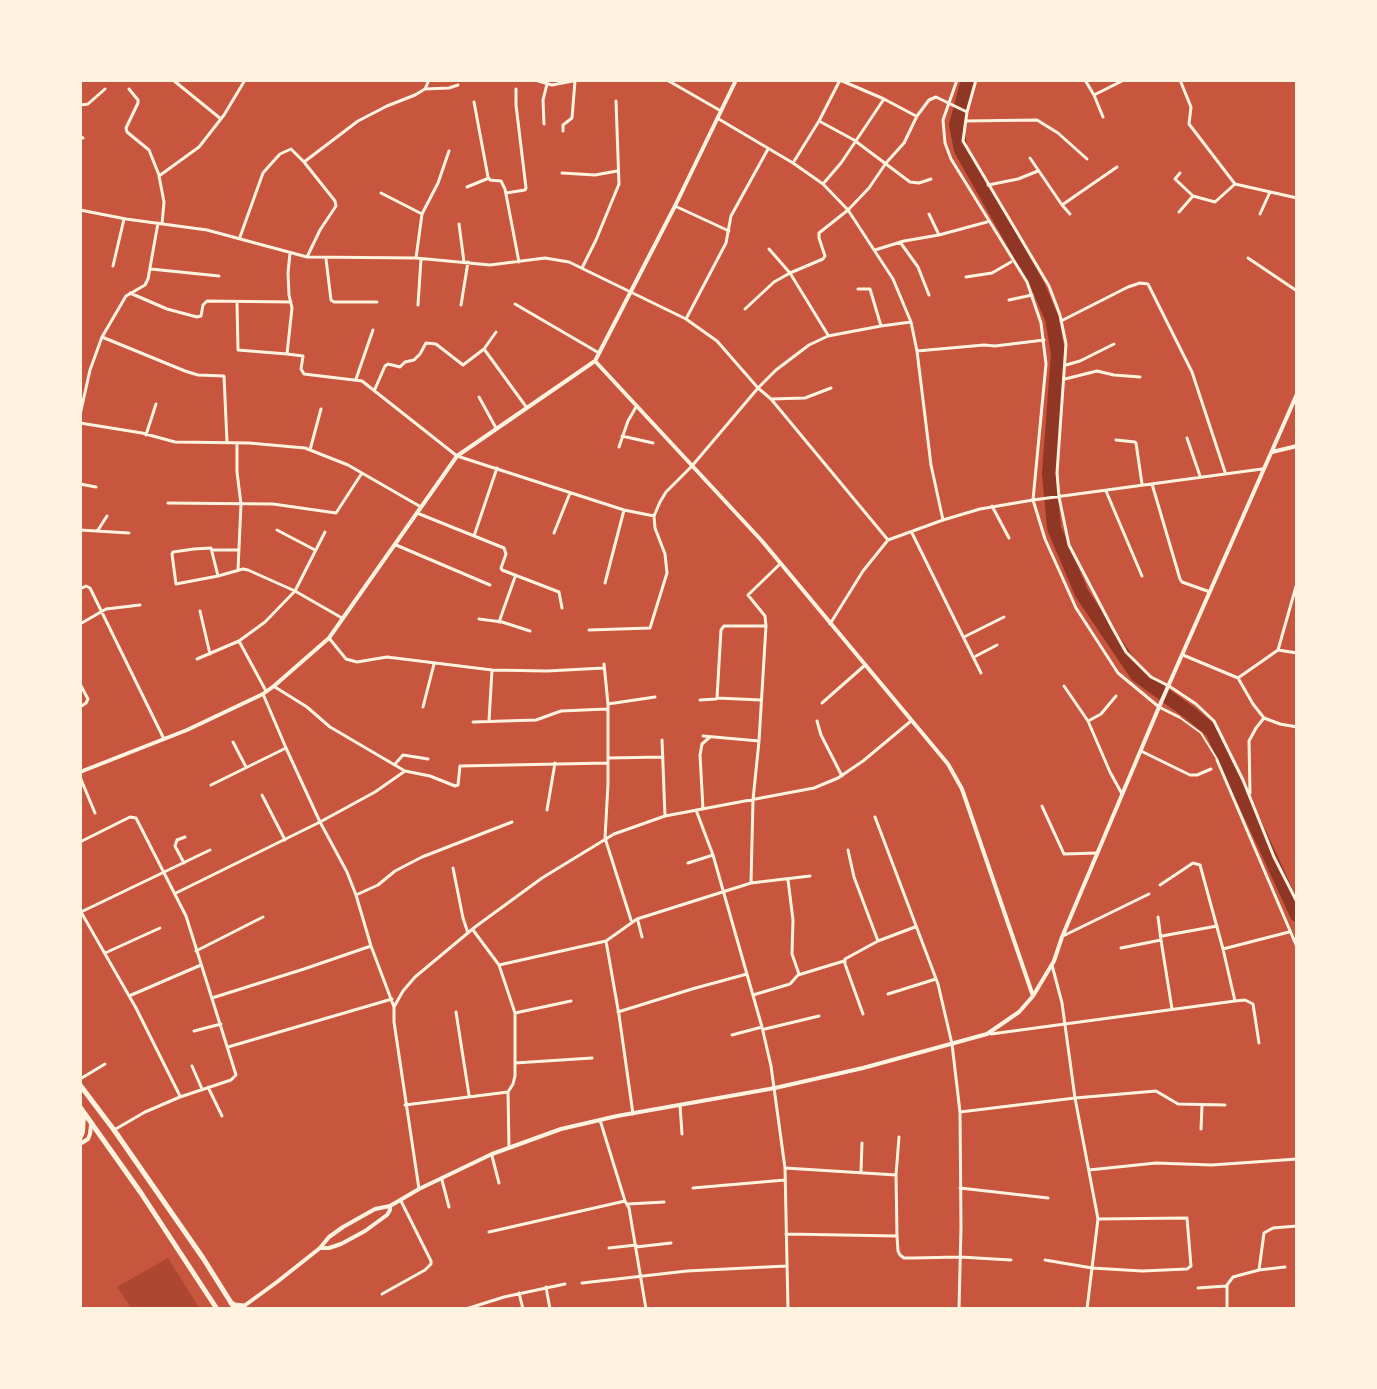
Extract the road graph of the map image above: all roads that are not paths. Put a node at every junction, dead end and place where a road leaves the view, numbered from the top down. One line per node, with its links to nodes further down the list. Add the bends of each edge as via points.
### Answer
1 (173, 80): 31 (street)
2 (245, 80): 31 (street)
3 (429, 80): 18 (street)
4 (535, 80): 14 (street)
5 (576, 80): 14 (street); 35 (street, via 571,119)
6 (667, 80): 26 (street)
7 (736, 80): 26 (street)
8 (840, 80): 21 (street); 32 (street)
9 (957, 80): 25 (street)
10 (976, 80): 27 (street)
11 (1085, 80): 20 (street)
12 (1124, 80): 20 (street)
13 (1180, 80): 53 (street, via 1191,107 1189,124)
14 (547, 84): 34 (street)
15 (458, 85): 18 (street)
16 (105, 89): 24 (street)
17 (129, 89): 49 (street, via 138,103 127,132 149,150)
18 (425, 89): 41 (street, via 358,121)
19 (516, 89): 58 (street, via 526,188)
20 (1094, 95): 29 (street)
21 (884, 99): 28 (street); 36 (street)
22 (616, 101): 45 (street)
23 (474, 102): 50 (street)
24 (80, 105)
25 (950, 105): 27 (street); 28 (street, via 932,98); 71 (street, via 943,120 951,159)
26 (721, 111): 30 (street)
27 (966, 111): 33 (street)
28 (917, 116): 43 (street, via 904,143)
29 (1103, 117)
30 (717, 118): 37 (street); 62 (street)
31 (221, 119): 49 (street, via 199,147)
32 (819, 121): 36 (street); 42 (street)
33 (966, 121): 40 (street, via 1035,119); 54 (street, via 963,141)
34 (544, 124)
35 (563, 131)
36 (855, 141): 43 (street); 52 (street)
37 (768, 149): 42 (street); 74 (street, via 731,216)
38 (449, 151): 66 (street)
39 (1030, 158): 46 (street)
40 (1087, 159)
41 (304, 162): 76 (street, via 286,150 263,173); 81 (street, via 336,206)
42 (793, 163): 52 (street)
43 (886, 163): 51 (street, via 910,182); 64 (street)
44 (1117, 167): 61 (street)
45 (618, 171): 47 (street); 89 (street, via 619,184)
46 (1038, 171): 54 (street); 61 (street)
47 (562, 173)
48 (1180, 173): 59 (street, via 1175,179)
49 (159, 176): 72 (street, via 164,202)
50 (489, 178): 55 (street); 58 (street, via 501,181)
51 (931, 179)
52 (823, 184): 64 (street)
53 (1235, 184): 56 (street); 59 (street, via 1215,202)
54 (988, 185): 109 (street, via 1049,286)
55 (467, 187)
56 (1271, 191): 60 (street); 69 (street)
57 (381, 193): 66 (street)
58 (506, 193): 87 (street)
59 (1193, 196): 65 (street)
60 (1297, 198)
61 (1062, 205): 68 (street)
62 (675, 206): 74 (street); 96 (street)
63 (80, 210): 70 (street)
64 (848, 210): 79 (street); 91 (street, via 819,233 823,259)
65 (1179, 212)
66 (422, 214): 83 (street)
67 (929, 214): 75 (street)
68 (1070, 214)
69 (1260, 214)
70 (124, 219): 72 (street); 88 (street)
71 (989, 222): 75 (street); 85 (street)
72 (160, 224): 76 (street); 90 (street)
73 (459, 224): 86 (street)
74 (729, 231): 108 (street)
75 (939, 235): 77 (street)
76 (240, 238): 80 (street)
77 (900, 242): 79 (street); 98 (street)
78 (769, 249): 91 (street)
79 (875, 250): 110 (street)
80 (290, 253): 81 (street); 102 (street)
81 (307, 257): 82 (street)
82 (326, 258): 83 (street); 103 (street, via 331,300)
83 (419, 258): 86 (street); 105 (street)
84 (1248, 258): 95 (street)
85 (1013, 261): 93 (street, via 992,273); 99 (street)
86 (466, 262): 87 (street); 106 (street)
87 (519, 262): 89 (street, via 553,259)
88 (113, 266)
89 (582, 268): 96 (street)
90 (151, 269): 92 (street); 97 (street, via 145,285)
91 (790, 273): 107 (street); 114 (street)
92 (219, 276)
93 (966, 277)
94 (858, 289): 111 (street, via 870,289)
95 (1297, 291)
96 (630, 292): 108 (street); 120 (street)
97 (130, 293): 101 (street, via 197,317 207,301); 115 (street)
98 (929, 295)
99 (1032, 295): 100 (street); 116 (street)
100 (1009, 300)
101 (237, 302): 102 (street); 121 (street, via 238,349)
102 (291, 302): 121 (street)
103 (377, 302)
104 (515, 304): 120 (street)
105 (418, 305)
106 (461, 305)
107 (745, 309)
108 (686, 319): 127 (street, via 717,341)
109 (1061, 321): 123 (street); 156 (street, via 1128,287 1148,284 1190,368)
110 (911, 322): 111 (street); 119 (street)
111 (881, 326): 114 (street)
112 (373, 330): 125 (street)
113 (496, 332): 118 (street)
114 (828, 336): 127 (street, via 786,361)
115 (102, 337): 137 (street); 144 (street, via 185,371 224,376)
116 (1044, 340): 119 (street); 165 (street)
117 (1114, 344): 123 (street)
118 (484, 349): 129 (street, via 463,365 436,344 425,343 414,360 400,367 385,366); 135 (street)
119 (917, 351): 174 (street)
120 (599, 353): 122 (street)
121 (287, 354): 125 (street, via 303,356 304,374)
122 (595, 361): 134 (street); 135 (street)
123 (1066, 365): 126 (street)
124 (1140, 377): 126 (street, via 1097,371)
125 (356, 379): 129 (street)
126 (1065, 379): 164 (street)
127 (758, 388): 132 (street); 152 (street)
128 (831, 388): 132 (street, via 805,398)
129 (375, 390): 151 (street)
130 (1297, 394): 150 (street)
131 (479, 397): 139 (street)
132 (771, 399): 184 (street)
133 (156, 404): 140 (street)
134 (636, 407): 141 (street); 152 (street)
135 (527, 408): 139 (street)
136 (321, 409): 149 (street)
137 (80, 415)
138 (80, 423): 140 (street)
139 (496, 428): 151 (street)
140 (146, 435): 144 (street, via 183,443)
141 (622, 436): 146 (street); 148 (street)
142 (1187, 438): 157 (street)
143 (1116, 440): 160 (street, via 1136,443)
144 (227, 442): 145 (street)
145 (237, 443): 149 (street); 167 (street)
146 (653, 443)
147 (1297, 446): 150 (street)
148 (619, 447)
149 (310, 450): 155 (street)
150 (1272, 452): 154 (street)
151 (457, 456): 153 (street); 169 (street)
152 (692, 466): 173 (street, via 666,492); 189 (street)
153 (497, 468): 163 (street); 182 (street)
154 (1264, 469): 156 (street); 199 (street)
155 (362, 473): 167 (street, via 336,513); 169 (street)
156 (1226, 473): 157 (street)
157 (1201, 477): 158 (street)
158 (1152, 483): 160 (street); 199 (street, via 1180,579)
159 (80, 484): 161 (street)
160 (1142, 484): 162 (street)
161 (96, 487)
162 (1105, 489): 164 (street); 193 (street)
163 (570, 493): 170 (street); 181 (street)
164 (1057, 497): 165 (street); 231 (street, via 1069,545 1126,652)
165 (1036, 499): 168 (street); 240 (street, via 1045,539 1076,608 1118,673)
166 (168, 503): 167 (street)
167 (241, 504): 187 (street)
168 (992, 506): 174 (street); 183 (street)
169 (421, 507): 171 (street)
170 (624, 510): 173 (street); 194 (street)
171 (417, 513): 182 (street); 185 (street)
172 (107, 516): 177 (street)
173 (654, 516): 211 (street, via 667,573 650,628)
174 (943, 520): 179 (street)
175 (80, 530): 177 (street)
176 (277, 530): 188 (street)
177 (98, 531): 180 (street)
178 (325, 532): 188 (street)
179 (912, 532): 184 (street); 213 (street)
180 (129, 533)
181 (554, 533)
182 (474, 536): 192 (street, via 504,548 502,569)
183 (1009, 538)
184 (888, 540): 209 (street)
185 (396, 545): 196 (street); 205 (street)
186 (212, 550): 187 (street); 191 (street); 191 (street, via 173,552 174,581)
187 (239, 550): 190 (street)
188 (315, 550): 198 (street)
189 (780, 563): 209 (street); 210 (street, via 748,595 765,616)
190 (238, 570): 191 (street); 198 (street)
191 (218, 576)
192 (516, 576): 201 (street, via 559,592); 207 (street)
193 (1142, 576)
194 (605, 583)
195 (1297, 583): 217 (street)
196 (490, 585)
197 (80, 589): 203 (street, via 89,587)
198 (295, 591): 205 (street); 215 (street)
199 (1210, 592): 220 (street)
200 (140, 605): 203 (street)
201 (562, 608)
202 (200, 611): 219 (street)
203 (102, 612): 208 (street); 253 (street)
204 (1004, 617): 213 (street)
205 (342, 618): 214 (street)
206 (479, 619): 207 (street)
207 (499, 622): 212 (street)
208 (80, 624)
209 (830, 624): 224 (street)
210 (766, 626): 235 (street, via 723,627); 237 (street)
211 (589, 630)
212 (530, 631)
213 (964, 637): 221 (street)
214 (329, 638): 223 (street, via 350,661 387,657); 229 (street)
215 (239, 641): 219 (street); 232 (street)
216 (997, 645): 221 (street)
217 (1278, 650): 218 (street); 227 (street)
218 (1297, 653)
219 (210, 654): 222 (street)
220 (1183, 655): 227 (street); 231 (street)
221 (974, 657): 226 (street)
222 (197, 659)
223 (434, 664): 225 (street); 242 (street)
224 (867, 665): 238 (street); 247 (street)
225 (492, 670): 239 (street, via 604,666); 245 (street)
226 (981, 673)
227 (1238, 678): 244 (street)
228 (80, 684): 241 (street, via 88,699)
229 (274, 686): 232 (street); 264 (street, via 330,727)
230 (1064, 686): 248 (street)
231 (1168, 687): 240 (street); 273 (street, via 1214,721)
232 (265, 693): 253 (street); 257 (street)
233 (1116, 696): 248 (street)
234 (655, 697): 239 (street)
235 (717, 698): 236 (street); 237 (street)
236 (700, 700)
237 (761, 700): 255 (street)
238 (822, 703)
239 (608, 706): 245 (street, via 561,711 536,720); 262 (street)
240 (1160, 706): 243 (street); 258 (street)
241 (80, 707)
242 (423, 707)
243 (1179, 717): 261 (street, via 1201,733)
244 (1264, 718): 250 (street); 273 (street, via 1250,737)
245 (489, 721): 249 (street)
246 (817, 721): 269 (street)
247 (911, 721): 269 (street); 336 (street, via 962,789)
248 (1088, 721): 271 (street)
249 (473, 722)
250 (1297, 727)
251 (703, 736): 252 (street)
252 (710, 737): 255 (street); 276 (street, via 700,755)
253 (164, 739): 268 (street)
254 (662, 740): 259 (street)
255 (759, 741): 274 (street)
256 (233, 742): 265 (street)
257 (286, 748): 265 (street); 282 (street)
258 (1141, 751): 266 (street, via 1190,775); 271 (street)
259 (663, 757): 262 (street); 280 (street)
260 (428, 759): 264 (street, via 403,755)
261 (1217, 760): 314 (street)
262 (608, 761): 263 (street); 285 (street)
263 (555, 763): 267 (street, via 460,766 455,786); 277 (street)
264 (395, 764): 267 (street)
265 (246, 767): 270 (street)
266 (1211, 769)
267 (405, 771): 282 (street)
268 (80, 774): 279 (street)
269 (842, 776): 274 (street, via 814,788)
270 (211, 785)
271 (1122, 794): 290 (street)
272 (262, 795): 286 (street)
273 (1251, 797): 304 (street)
274 (753, 800): 276 (street); 298 (street)
275 (1042, 806): 290 (street, via 1064,854)
276 (703, 809): 278 (street)
277 (547, 810)
278 (696, 810): 280 (street); 291 (street)
279 (95, 813)
280 (665, 816): 285 (street)
281 (875, 817): 310 (street)
282 (320, 822): 286 (street); 303 (street)
283 (512, 822): 303 (street, via 422,857)
284 (185, 837): 292 (street, via 175,846)
285 (605, 838): 309 (street); 313 (street)
286 (285, 840): 301 (street)
287 (80, 842): 295 (street, via 134,817)
288 (210, 850): 292 (street)
289 (848, 850): 319 (street)
290 (1097, 853): 316 (street)
291 (713, 855): 293 (street); 300 (street)
292 (184, 863): 295 (street)
293 (688, 863)
294 (453, 868): 313 (street)
295 (163, 871): 301 (street); 305 (street)
296 (810, 876): 297 (street)
297 (788, 879): 298 (street); 331 (street, via 792,954)
298 (751, 883): 300 (street)
299 (1160, 885): 311 (street, via 1197,863)
300 (723, 891): 308 (street); 330 (street)
301 (176, 893): 324 (street)
302 (1149, 894): 316 (street)
303 (356, 895): 320 (street)
304 (1297, 902)
305 (81, 912): 325 (street)
306 (263, 917): 324 (street)
307 (1158, 917): 317 (street)
308 (637, 919): 309 (street); 315 (street)
309 (632, 922): 318 (street)
310 (916, 926): 319 (street); 332 (street)
311 (1217, 926): 317 (street); 323 (street)
312 (160, 928): 325 (street)
313 (470, 931): 328 (street); 341 (street, via 415,977)
314 (1291, 932): 321 (street); 323 (street)
315 (642, 937)
316 (1062, 937): 329 (street)
317 (1160, 938): 322 (street); 342 (street)
318 (606, 941): 328 (street); 344 (street)
319 (878, 941): 326 (street)
320 (371, 946): 337 (street); 338 (street)
321 (1297, 947)
322 (1121, 948)
323 (1223, 949): 340 (street)
324 (196, 951): 327 (street)
325 (105, 953): 335 (street)
326 (844, 961): 331 (street); 346 (street)
327 (201, 965): 335 (street); 337 (street)
328 (499, 965): 345 (street)
329 (1052, 965): 336 (street); 349 (street)
330 (747, 974): 334 (street); 344 (street)
331 (799, 974): 334 (street, via 790,984)
332 (936, 979): 333 (street); 355 (street)
333 (888, 994)
334 (753, 995): 350 (street)
335 (129, 996): 366 (street)
336 (1033, 996): 352 (street)
337 (212, 998): 348 (street)
338 (392, 999): 341 (street); 356 (street)
339 (571, 1001): 345 (street)
340 (1235, 1001): 342 (street); 354 (street, via 1253,1004)
341 (394, 1007): 369 (street)
342 (1172, 1009): 349 (street)
343 (456, 1012): 367 (street)
344 (618, 1012): 375 (street)
345 (515, 1013): 358 (street)
346 (863, 1014)
347 (819, 1016): 350 (street)
348 (221, 1024): 351 (street); 356 (street)
349 (1065, 1024): 352 (street); 368 (street)
350 (763, 1028): 353 (street); 363 (street)
351 (194, 1031)
352 (987, 1034): 355 (street)
353 (732, 1035)
354 (1259, 1043)
355 (952, 1044): 363 (street); 374 (street)
356 (228, 1047): 362 (street, via 235,1078)
357 (592, 1058): 358 (street)
358 (515, 1063): 365 (street)
359 (105, 1064): 361 (street)
360 (192, 1066): 364 (street)
361 (80, 1082): 376 (highway)
362 (208, 1087): 364 (street); 377 (street)
363 (775, 1088): 370 (street); 389 (street)
364 (202, 1089): 366 (street)
365 (508, 1092): 367 (street); 386 (street)
366 (180, 1097): 381 (street)
367 (469, 1097): 369 (street)
368 (1075, 1098): 371 (street, via 1160,1091 1178,1104); 374 (street); 390 (street)
369 (405, 1105): 398 (street)
370 (680, 1105): 375 (street); 382 (street)
371 (1202, 1105): 372 (street); 380 (street)
372 (1225, 1105)
373 (82, 1110): 379 (highway); 384 (street)
374 (960, 1112): 397 (street)
375 (633, 1114): 378 (street)
376 (102, 1115): 379 (highway); 381 (highway)
377 (222, 1116)
378 (600, 1120): 386 (street); 401 (street)
379 (91, 1122): 384 (street, via 88,1139); 431 (highway)
380 (1201, 1129)
381 (114, 1130): 429 (highway)
382 (682, 1134)
383 (899, 1137): 392 (street)
384 (80, 1142)
385 (862, 1143): 391 (street)
386 (509, 1148): 387 (street)
387 (492, 1154): 393 (street); 395 (street)
388 (1297, 1159): 390 (street)
389 (785, 1168): 391 (street); 394 (street)
390 (1089, 1170): 405 (street)
391 (861, 1173): 392 (street)
392 (896, 1175): 409 (street)
393 (441, 1179): 398 (street); 404 (street)
394 (785, 1180): 396 (street); 408 (street)
395 (499, 1183)
396 (693, 1188)
397 (960, 1188): 399 (street); 414 (street)
398 (419, 1189): 400 (street)
399 (1048, 1198)
400 (401, 1200): 403 (street); 428 (street, via 431,1264)
401 (626, 1202): 402 (street); 407 (street); 411 (street)
402 (664, 1202)
403 (390, 1206): 412 (street, via 343,1227); 412 (street, via 387,1215 365,1231)
404 (449, 1207)
405 (1098, 1219): 419 (street); 419 (street, via 1187,1218 1191,1266 1142,1271)
406 (1297, 1226): 420 (street, via 1264,1233)
407 (489, 1232)
408 (786, 1234): 409 (street); 417 (street)
409 (897, 1236): 414 (street, via 904,1258)
410 (671, 1243): 411 (street)
411 (636, 1246): 413 (street); 421 (street)
412 (320, 1248): 430 (street)
413 (609, 1248)
414 (960, 1257): 415 (street); 438 (street)
415 (1011, 1260)
416 (1045, 1260): 419 (street)
417 (787, 1266): 421 (street); 437 (street)
418 (1285, 1267): 420 (street)
419 (1092, 1268): 439 (street)
420 (1259, 1270): 424 (street, via 1233,1277)
421 (641, 1277): 422 (street); 436 (street)
422 (582, 1283)
423 (565, 1284): 425 (street)
424 (1227, 1285): 426 (street); 440 (street)
425 (546, 1287): 427 (street); 435 (street)
426 (1198, 1288)
427 (519, 1293): 433 (street); 434 (street)
428 (382, 1294)
429 (230, 1302): 430 (highway); 432 (highway)
430 (244, 1307)
431 (217, 1309)
432 (235, 1309)
433 (466, 1309)
434 (523, 1309)
435 (550, 1309)
436 (646, 1309)
437 (788, 1309)
438 (959, 1309)
439 (1087, 1309)
440 (1227, 1309)

